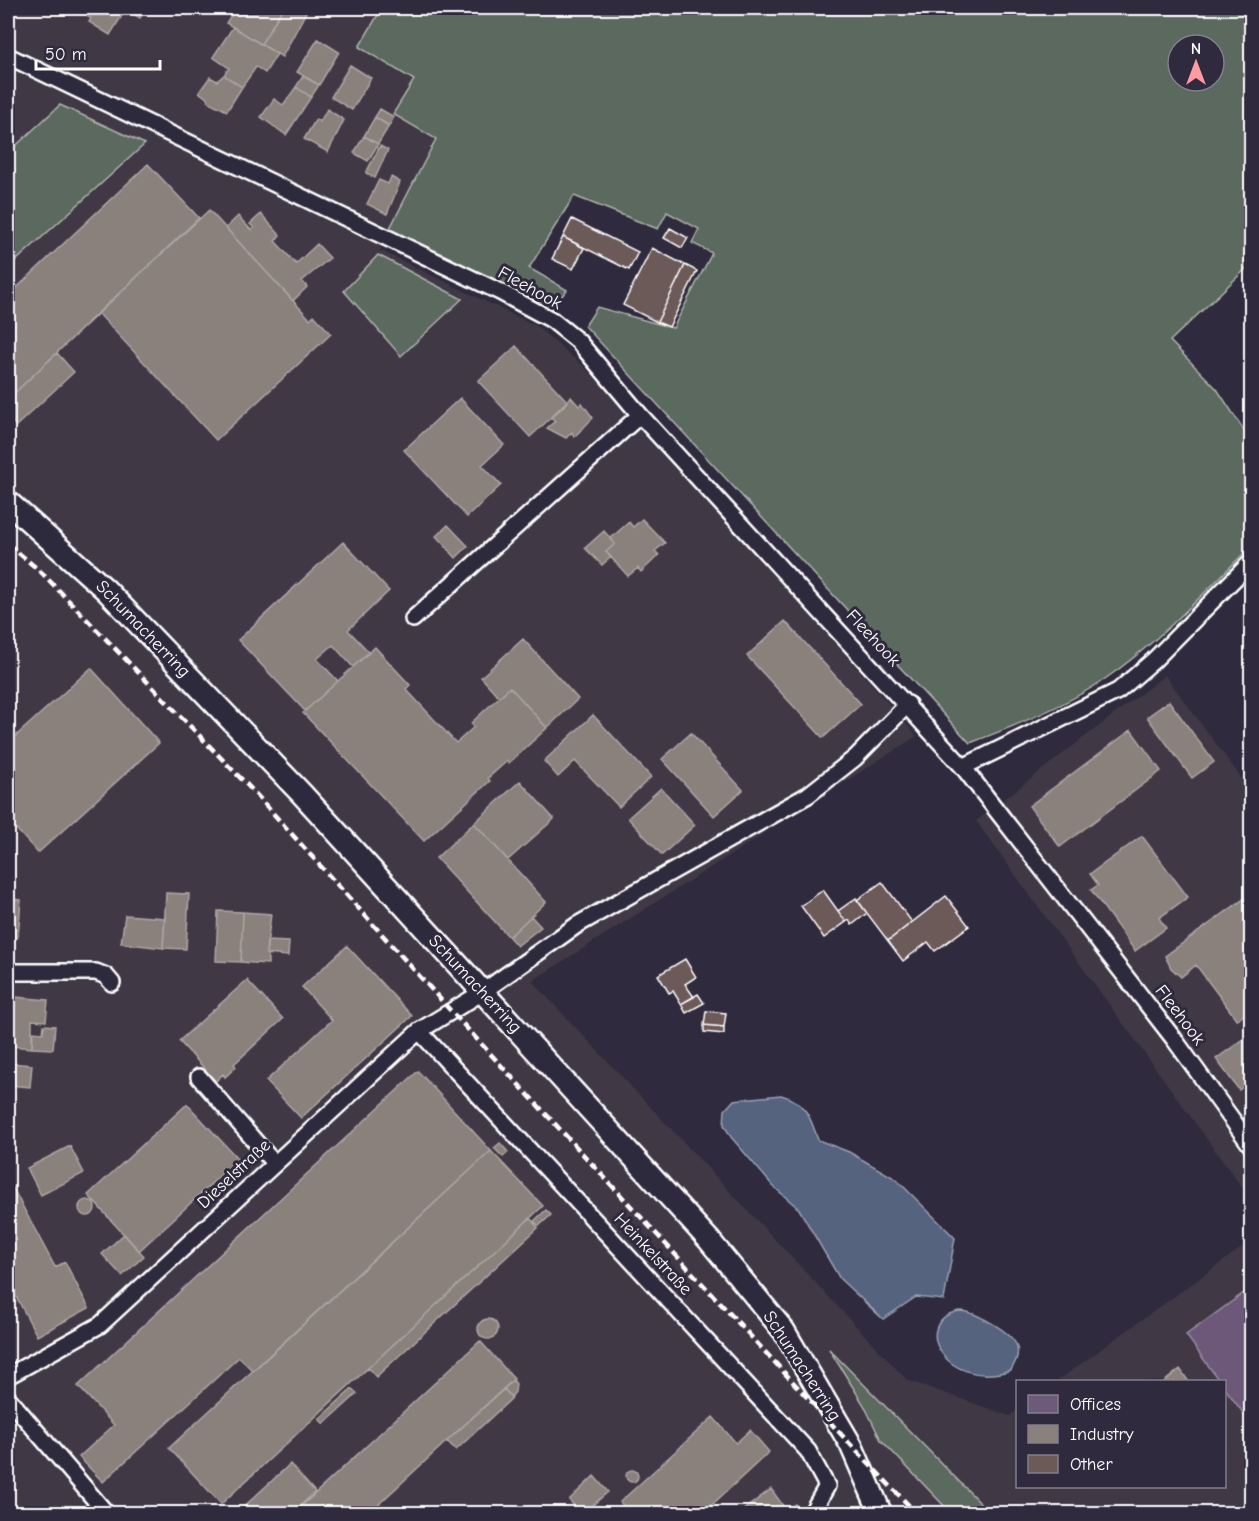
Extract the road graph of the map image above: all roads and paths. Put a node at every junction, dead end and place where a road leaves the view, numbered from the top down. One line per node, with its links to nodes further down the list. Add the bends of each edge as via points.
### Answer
1 (8, 56): 2 (street, Fleehook, via 552,320 578,341)
2 (640, 415): 5 (street); 6 (street, Fleehook)
3 (8, 502): 10 (main road, Schumacherring, via 106,590 302,794)
4 (1251, 561): 7 (street, via 1118,691)
5 (412, 619)
6 (908, 704): 7 (street, Fleehook); 10 (street, Dieselstraße, via 855,758 808,795 577,925)
7 (963, 767): 13 (street, Fleehook, via 1174,1039)
8 (8, 972): 9 (street, via 96,972)
9 (112, 982)
10 (481, 993): 11 (street, Dieselstraße); 19 (main road, Schumacherring, via 618,1137 784,1331 851,1445)
11 (419, 1031): 14 (street, Dieselstraße); 18 (street, Heinkelstraße, via 808,1451 827,1486)
12 (199, 1077): 14 (street)
13 (1251, 1147)
14 (274, 1163): 15 (street, Dieselstraße, via 100,1325)
15 (8, 1376)
16 (8, 1398): 17 (street)
17 (107, 1514)
18 (811, 1514)
19 (881, 1514)

